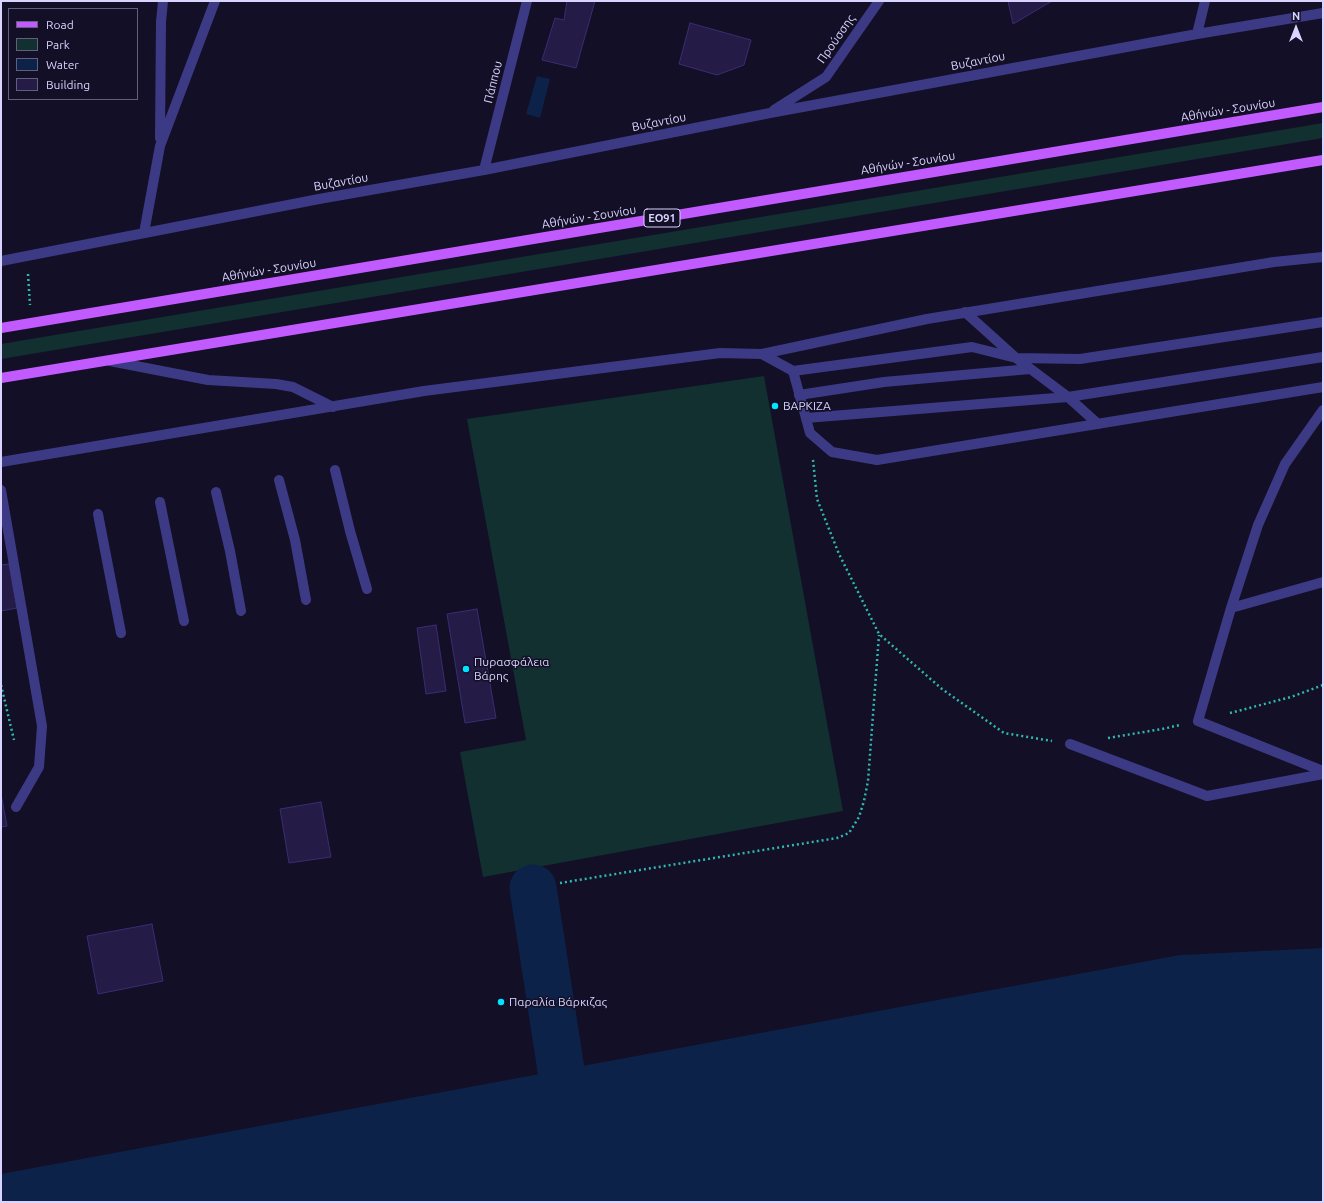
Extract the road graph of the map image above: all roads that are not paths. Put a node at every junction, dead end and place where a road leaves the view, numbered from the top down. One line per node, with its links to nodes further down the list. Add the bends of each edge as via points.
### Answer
1 (163, 1): 10 (street)
2 (215, 1): 10 (street)
3 (528, 1): 12 (street, Πάππου)
4 (879, 1): 9 (street, Προύσσης, via 826,77)
5 (1205, 1): 7 (street)
6 (1323, 13): 7 (street, Βυζαντίου)
7 (1197, 34): 9 (street, Βυζαντίου)
8 (1323, 107): 18 (main road, Αθήνών - Σουνίου / ΕΟ91)
9 (770, 114): 12 (street, Βυζαντίου)
10 (160, 146): 13 (street)
11 (1323, 160): 22 (main road)
12 (484, 170): 13 (street, Βυζαντίου)
13 (144, 233): 15 (street, Βυζαντίου)
14 (1323, 257): 16 (street, via 1266,263)
15 (1, 261)
16 (965, 312): 19 (street); 21 (street)
17 (1323, 322): 21 (street, via 1080,359)
18 (1, 328)
19 (762, 354): 24 (street); 29 (street, via 720,352 424,391)
20 (1323, 357): 28 (street)
21 (1016, 358): 23 (street); 24 (street, via 972,347)
22 (108, 360): 25 (main road); 29 (street, via 208,380 293,387)
23 (1030, 368): 27 (street, via 884,382); 28 (street)
24 (793, 371): 27 (street)
25 (1, 378)
26 (1323, 388): 32 (street)
27 (799, 395): 31 (street)
28 (1068, 398): 31 (street); 32 (street)
29 (333, 407): 33 (street)
30 (1323, 410): 43 (street, via 1285,464 1258,525)
31 (806, 418): 32 (street, via 810,433 832,452 877,460)
32 (1098, 424)
33 (1, 462)
34 (335, 470): 41 (street)
35 (279, 480): 42 (street, via 295,540)
36 (1, 490): 50 (street, via 42,726 39,767)
37 (216, 492): 44 (street)
38 (160, 502): 45 (street)
39 (98, 514): 46 (street)
40 (1323, 582): 43 (street)
41 (367, 589)
42 (306, 600)
43 (1231, 608): 48 (street, via 1198,721)
44 (241, 611)
45 (184, 621)
46 (121, 633)
47 (1070, 744): 49 (street, via 1207,796)
48 (1323, 771)
49 (1323, 774)
50 (16, 807)

